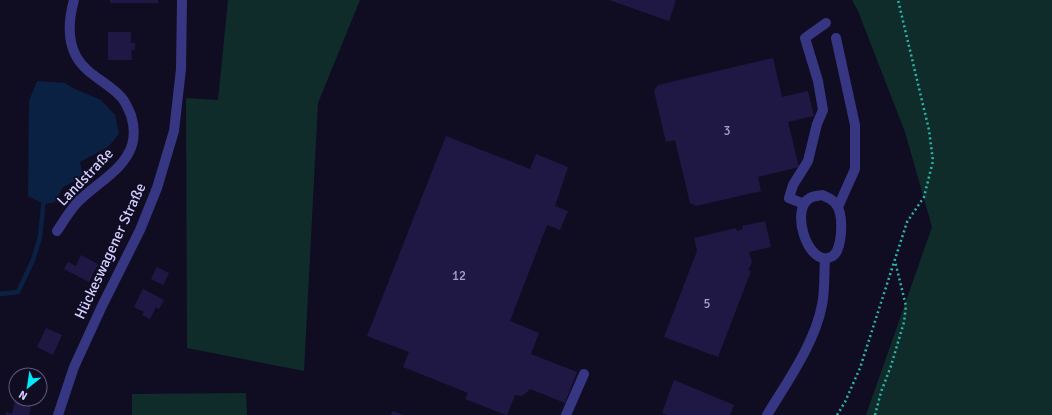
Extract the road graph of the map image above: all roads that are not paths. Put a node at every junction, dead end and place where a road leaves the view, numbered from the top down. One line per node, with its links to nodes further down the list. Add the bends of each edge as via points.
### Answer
1 (74, 0): 7 (street, Landstraße, via 70,27 76,57 88,71 121,96 127,105 134,131 132,146 124,159 76,204)
2 (182, 0): 10 (street, Hückeswagener Straße, via 182,69 174,131 140,230 74,367)
3 (826, 23): 5 (street, via 805,38 818,81 823,110 816,124 808,161 793,185 789,198)
4 (836, 38): 6 (street, via 856,125 855,169)
5 (804, 204): 6 (street, via 810,197 822,195); 8 (street, via 801,219 804,234 810,249)
6 (838, 207): 8 (street, via 841,222 837,252)
7 (57, 231)
8 (825, 259): 12 (street, via 822,305 814,331 803,355)
9 (584, 374): 11 (street)
10 (58, 415)
11 (566, 415)
12 (767, 415)

